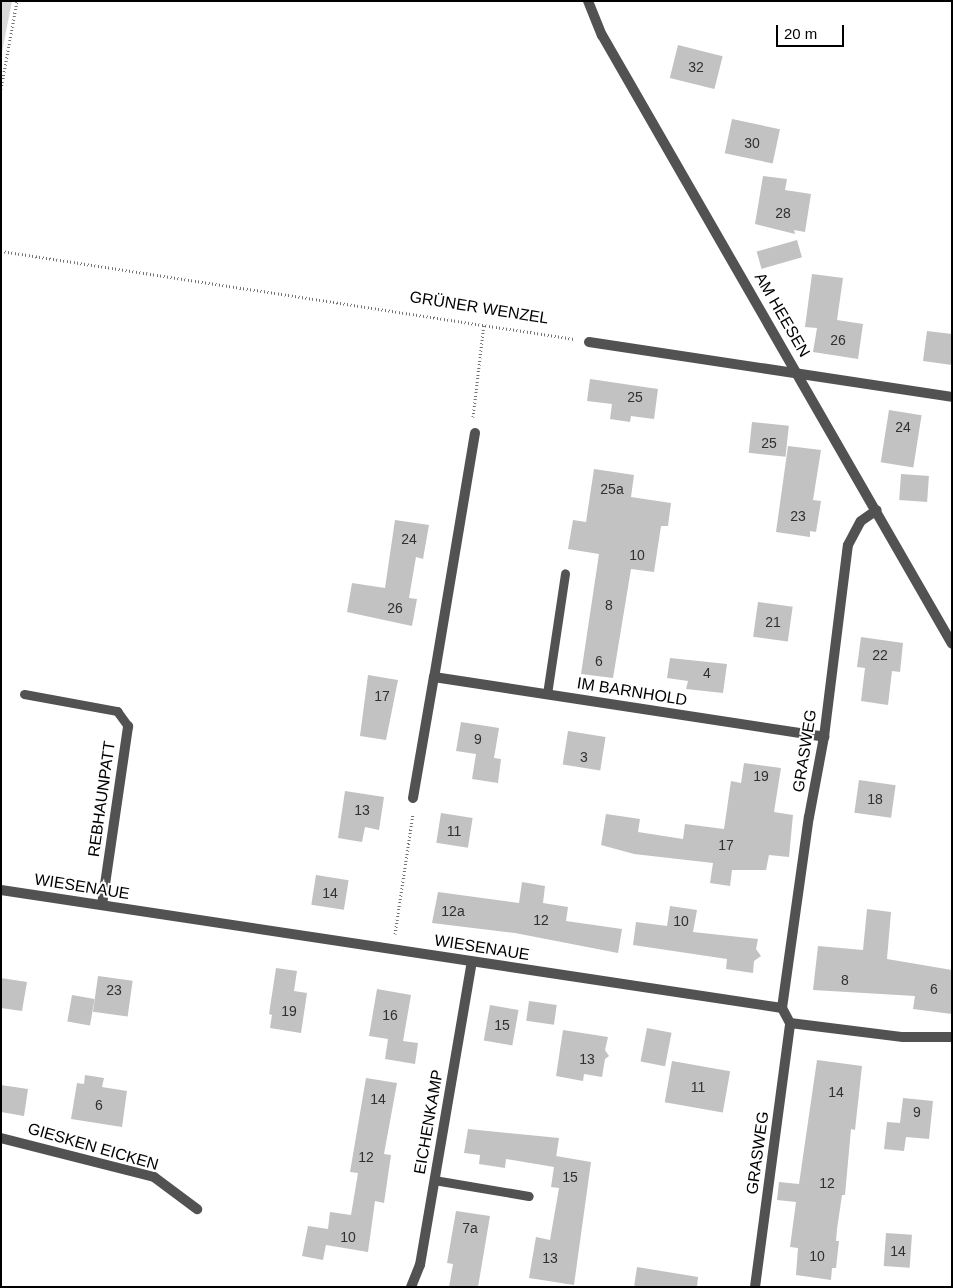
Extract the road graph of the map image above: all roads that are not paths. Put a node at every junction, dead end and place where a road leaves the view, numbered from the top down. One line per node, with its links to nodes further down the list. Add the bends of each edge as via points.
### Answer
1 (588, 1): 3 (street, AM HEESEN, via 602,35)
2 (589, 342): 3 (street)
3 (799, 374): 4 (street); 6 (street, AM HEESEN)
4 (952, 397)
5 (475, 433): 9 (street)
6 (877, 510): 8 (street, AM HEESEN); 13 (street, GRASWEG, via 862,521 848,545)
7 (565, 573): 11 (lane)
8 (952, 644)
9 (434, 677): 11 (street, IM BARNHOLD); 14 (street)
10 (24, 694): 12 (lane, via 117,711)
11 (547, 694): 13 (street, IM BARNHOLD)
12 (128, 726): 16 (street, REBHAUNPATT)
13 (824, 737): 18 (street, GRASWEG, via 809,816)
14 (413, 798)
15 (1, 890): 16 (street, WIESENAUE)
16 (102, 905): 17 (street, WIESENAUE)
17 (472, 962): 18 (street, WIESENAUE); 22 (street, EICHENKAMP)
18 (782, 1008): 19 (street)
19 (790, 1023): 20 (street, via 903,1037); 26 (street, GRASWEG)
20 (952, 1037)
21 (1, 1138): 24 (street, GIESKEN EICKEN, via 154,1177)
22 (434, 1180): 23 (lane); 25 (street, EICHENKAMP, via 420,1265)
23 (529, 1196)
24 (197, 1209)
25 (411, 1287)
26 (755, 1287)

